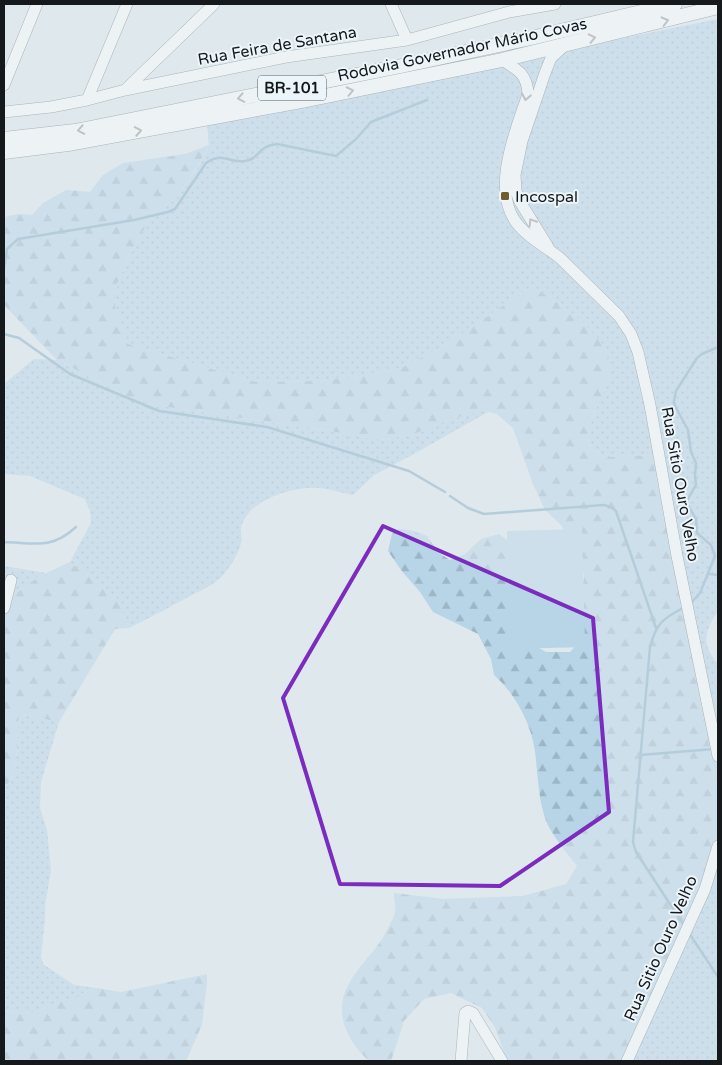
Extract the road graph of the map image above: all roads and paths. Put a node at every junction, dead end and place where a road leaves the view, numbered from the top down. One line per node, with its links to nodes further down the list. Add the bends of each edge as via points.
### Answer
1 (37, 4): 12 (street)
2 (127, 4): 14 (street)
3 (214, 4): 13 (street)
4 (555, 4): 7 (street, Rua Feira de Santana)
5 (675, 4): 16 (main road, Rodovia Governador Mário Covas / BR-101, one-way to 16, via 401,66 75,131)
6 (395, 5): 9 (street)
7 (507, 8): 9 (street, Rua Feira de Santana)
8 (718, 8): 10 (main road, Rodovia Governador Mário Covas / BR-101, one-way to 8)
9 (407, 40): 13 (street, Rua Feira de Santana, via 286,57)
10 (566, 44): 11 (main road, Rodovia Governador Mário Covas / BR-101); 18 (street, Rua Sitio Ouro Velho, one-way to 10, via 519,200 515,175 522,141 545,73 551,58)
11 (502, 60): 17 (main road, Rodovia Governador Mário Covas / BR-101, one-way to 11, via 68,144 255,110); 18 (street, Rua Sitio Ouro Velho, one-way to 18, via 519,71 527,84 528,94 508,161 505,187 508,204 517,224 533,240)
12 (4, 85)
13 (125, 90): 14 (street, Rua Feira de Santana)
14 (87, 100): 15 (street, Rua Feira de Santana)
15 (4, 112)
16 (4, 139)
17 (4, 152)
18 (550, 250): 21 (street, Rua Sitio Ouro Velho, via 619,316 638,352)
19 (11, 580): 20 (street)
20 (4, 608)
21 (718, 756)
22 (718, 846): 25 (street, Rua Sitio Ouro Velho, via 705,889)
23 (461, 1061): 24 (street, via 465,1014 468,1011 473,1013)
24 (502, 1061)
25 (627, 1061)

